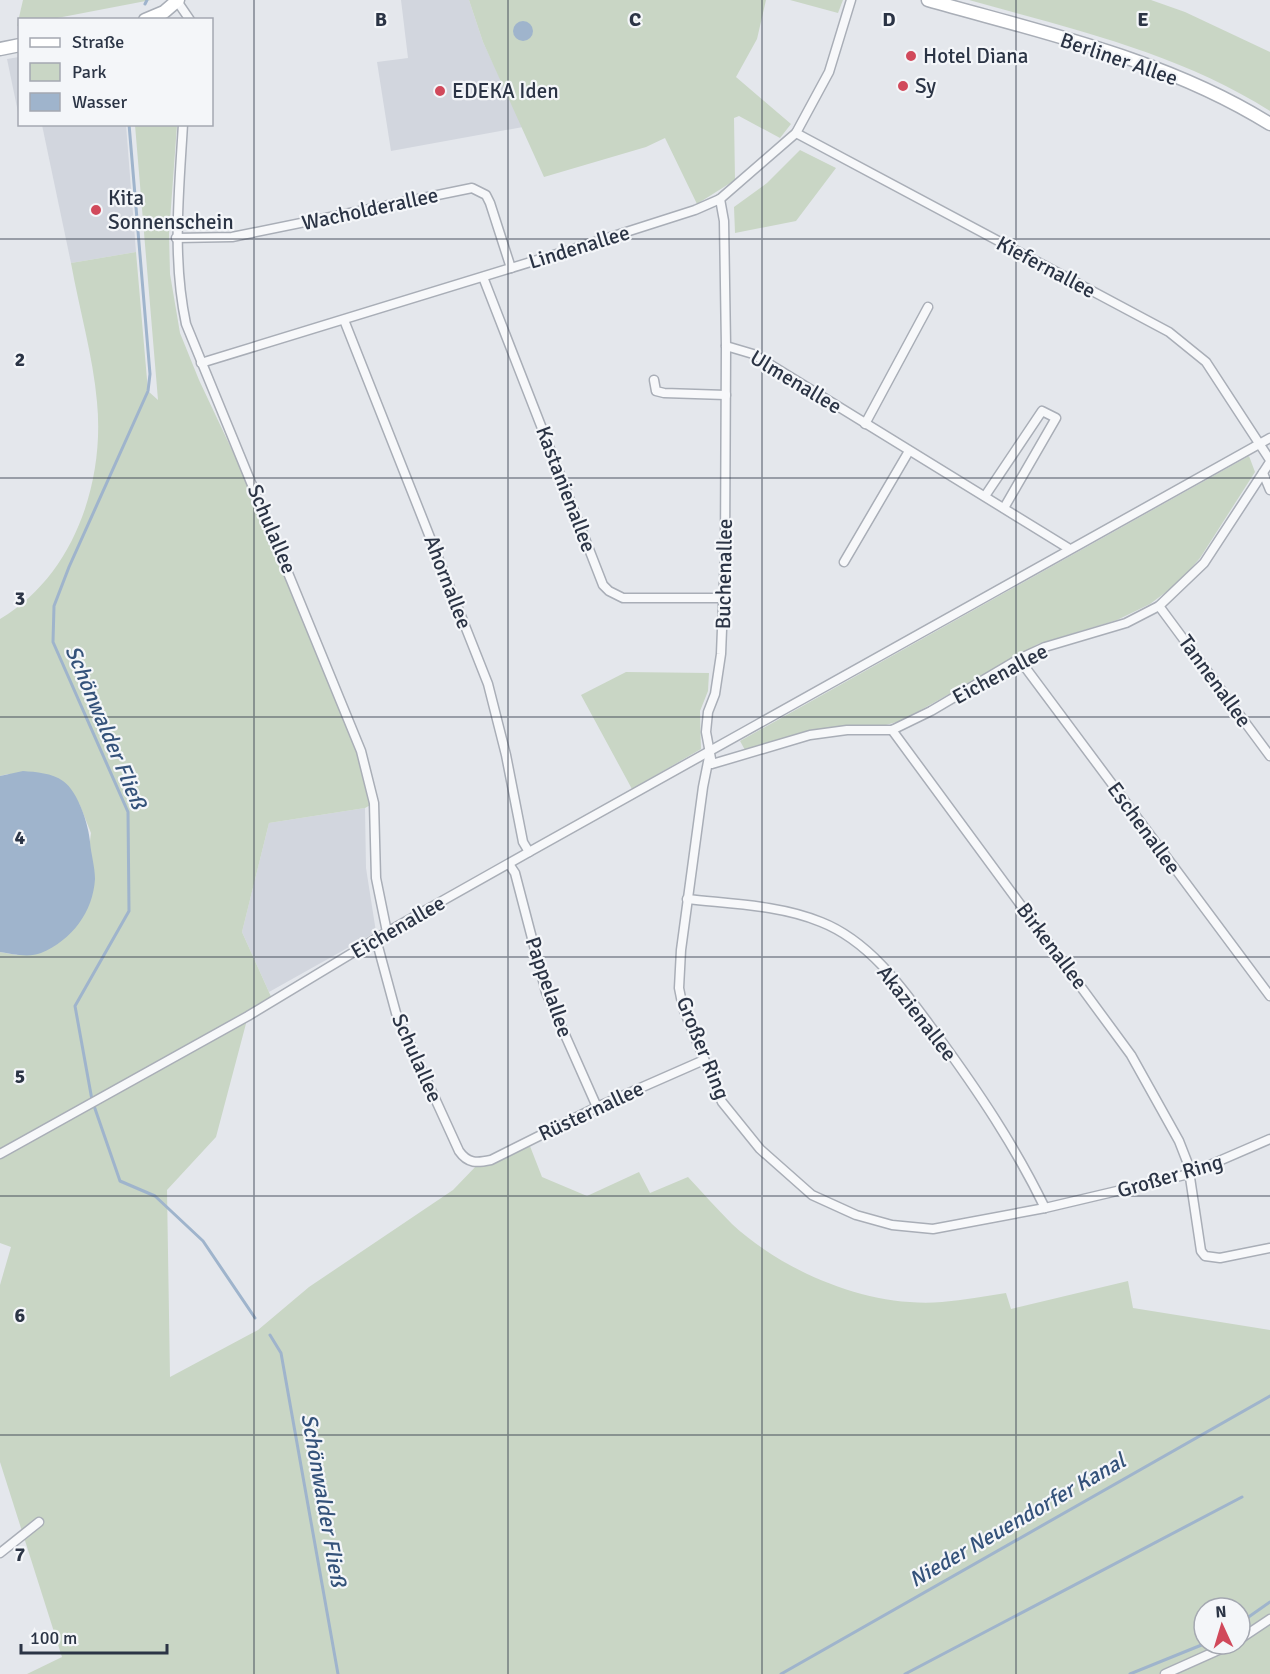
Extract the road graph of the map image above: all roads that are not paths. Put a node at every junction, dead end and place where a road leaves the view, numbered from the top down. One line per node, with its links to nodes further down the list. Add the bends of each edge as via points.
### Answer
1 (851, 0): 10 (street, Lindenallee, via 829,72)
2 (928, 0): 8 (main road, Berliner Allee, via 1143,62)
3 (177, 1): 4 (main road); 5 (street)
4 (152, 18)
5 (189, 18)
6 (18, 45): 7 (main road)
7 (0, 49)
8 (1270, 124)
9 (183, 126): 12 (street, Schulallee)
10 (796, 133): 11 (street, Lindenallee); 23 (street, Kiefernallee, via 1168,332 1206,362)
11 (720, 199): 13 (street, Lindenallee); 17 (street, Buchenallee, via 724,221)
12 (176, 238): 13 (street, Wacholderallee, via 232,237 472,188 486,195 490,203); 18 (street, Schulallee, via 182,306)
13 (511, 268): 14 (street, Lindenallee)
14 (483, 277): 16 (street, Lindenallee); 32 (street, Kastanienallee, via 603,585 623,598)
15 (928, 307): 21 (street, Ulmenallee)
16 (344, 320): 18 (street, Lindenallee); 38 (street, Ahornallee, via 488,684)
17 (726, 346): 20 (street, Buchenallee); 21 (street, Ulmenallee, via 753,354)
18 (201, 363): 41 (street, Schulallee, via 361,751 374,803 376,878)
19 (654, 380): 20 (street, via 656,391 664,393)
20 (726, 395): 32 (street, Buchenallee)
21 (865, 424): 24 (street, Ulmenallee)
22 (1270, 438): 23 (street, Eichenallee)
23 (1258, 444): 25 (street, Eichenallee); 30 (street, Eichenallee)
24 (909, 451): 28 (street, Ulmenallee); 31 (street)
25 (1270, 461): 26 (street, Eichenallee)
26 (1263, 474): 27 (street); 33 (street, Eichenallee, via 1204,563)
27 (1270, 490)
28 (985, 496): 29 (street, Ulmenallee); 29 (street, via 1042,411 1056,418)
29 (1004, 508): 30 (street, Ulmenallee)
30 (1068, 548): 36 (street, Eichenallee)
31 (844, 562)
32 (724, 598): 36 (street, Buchenallee, via 719,675 706,732)
33 (1160, 606): 34 (street, Eichenallee, via 1126,623 1045,647); 37 (street, Tannenallee)
34 (1019, 659): 35 (street, Eichenallee); 43 (street, Eschenallee)
35 (892, 730): 36 (street, Eichenallee, via 810,735 712,764); 49 (street, Birkenallee, via 1131,1055 1179,1141)
36 (711, 750): 38 (street, Eichenallee); 40 (street, Großer Ring)
37 (1270, 756)
38 (529, 852): 39 (street, Eichenallee)
39 (509, 864): 41 (street, Eichenallee); 45 (street, Pappelallee, via 515,873 546,992)
40 (687, 899): 44 (street, Großer Ring, via 679,988); 50 (street, Akazienallee, via 786,912 821,921 879,962 988,1105)
41 (387, 933): 42 (street, Eichenallee)
42 (376, 939): 47 (street, Eichenallee, via 248,1016); 48 (street, Schulallee, via 391,999 424,1075 459,1151 464,1159)
43 (1270, 996)
44 (704, 1060): 45 (street, Rüsternallee); 50 (street, Großer Ring, via 722,1102 760,1149 813,1195 856,1215 892,1226 933,1229)
45 (597, 1107): 48 (street, Rüsternallee)
46 (1270, 1139): 49 (street, Großer Ring)
47 (0, 1154)
48 (478, 1163)
49 (1190, 1174): 50 (street, Großer Ring); 51 (street, Birkenallee, via 1205,1257 1220,1258)
50 (1045, 1208)
51 (1270, 1248)
52 (39, 1522): 53 (street)
53 (0, 1553)
54 (1270, 1619): 55 (street)
55 (1252, 1631)
56 (1205, 1656): 57 (street)
57 (1165, 1674)

